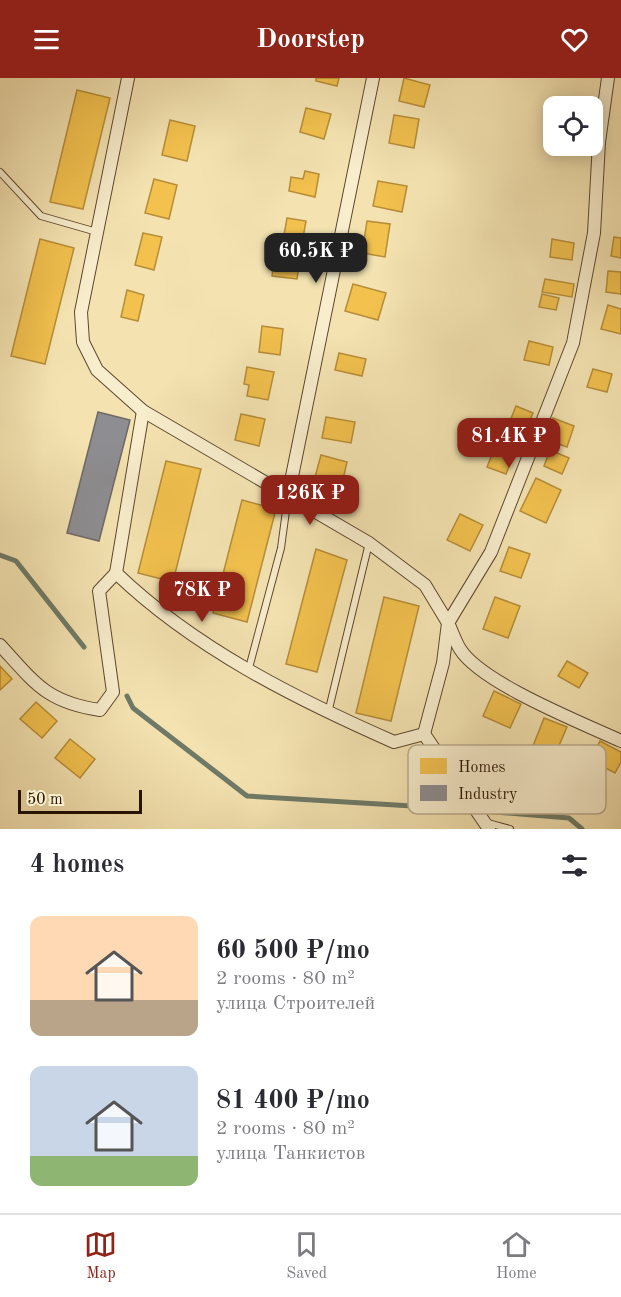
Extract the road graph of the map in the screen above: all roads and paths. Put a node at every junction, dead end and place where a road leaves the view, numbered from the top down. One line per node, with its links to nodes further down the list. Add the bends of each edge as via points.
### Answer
1 (128, 78): 5 (street)
2 (373, 78): 7 (street)
3 (608, 78): 10 (street, via 599,142 594,234 573,343 491,552)
4 (0, 172): 5 (lane, via 41,216)
5 (97, 232): 6 (street, via 81,312 83,342 97,370)
6 (143, 411): 7 (street); 9 (street)
7 (288, 496): 8 (street); 12 (lane, via 281,548)
8 (369, 543): 10 (street, via 425,585); 13 (lane)
9 (116, 573): 11 (street, via 99,591 112,692 100,710 78,707 43,691); 12 (street, via 203,643)
10 (448, 623): 14 (street, via 443,663); 15 (street, via 461,650 481,669 523,696)
11 (0, 645)
12 (249, 668): 13 (street)
13 (328, 713): 14 (street, via 394,742)
14 (424, 734): 16 (street)
15 (621, 741)
16 (432, 745)
17 (488, 826): 18 (lane)
18 (510, 829)

